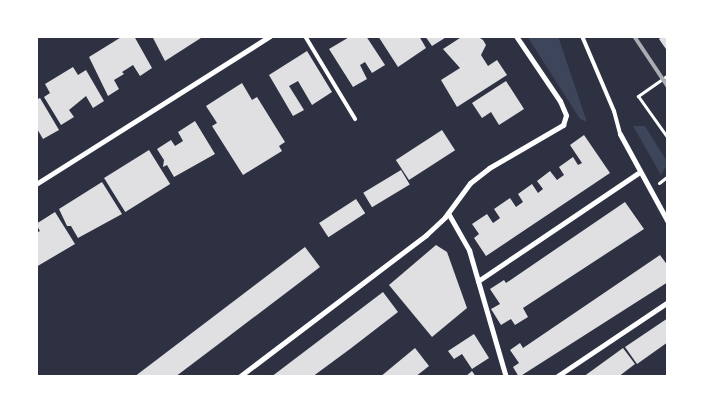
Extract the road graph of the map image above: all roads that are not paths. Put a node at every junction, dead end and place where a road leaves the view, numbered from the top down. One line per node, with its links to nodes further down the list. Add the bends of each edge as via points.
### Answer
1 (270, 36): 8 (street)
2 (305, 36): 5 (lane)
3 (516, 36): 9 (street, via 560,101 565,120 543,138 488,168 470,183)
4 (582, 36): 6 (lane, via 614,111)
5 (355, 119)
6 (620, 134): 7 (street)
7 (638, 173): 10 (street); 11 (street)
8 (36, 184)
9 (448, 213): 11 (street, via 469,250); 13 (street, via 426,235)
10 (668, 222)
11 (478, 281): 14 (street)
12 (668, 302): 15 (street)
13 (239, 377)
14 (506, 377)
15 (556, 377)

